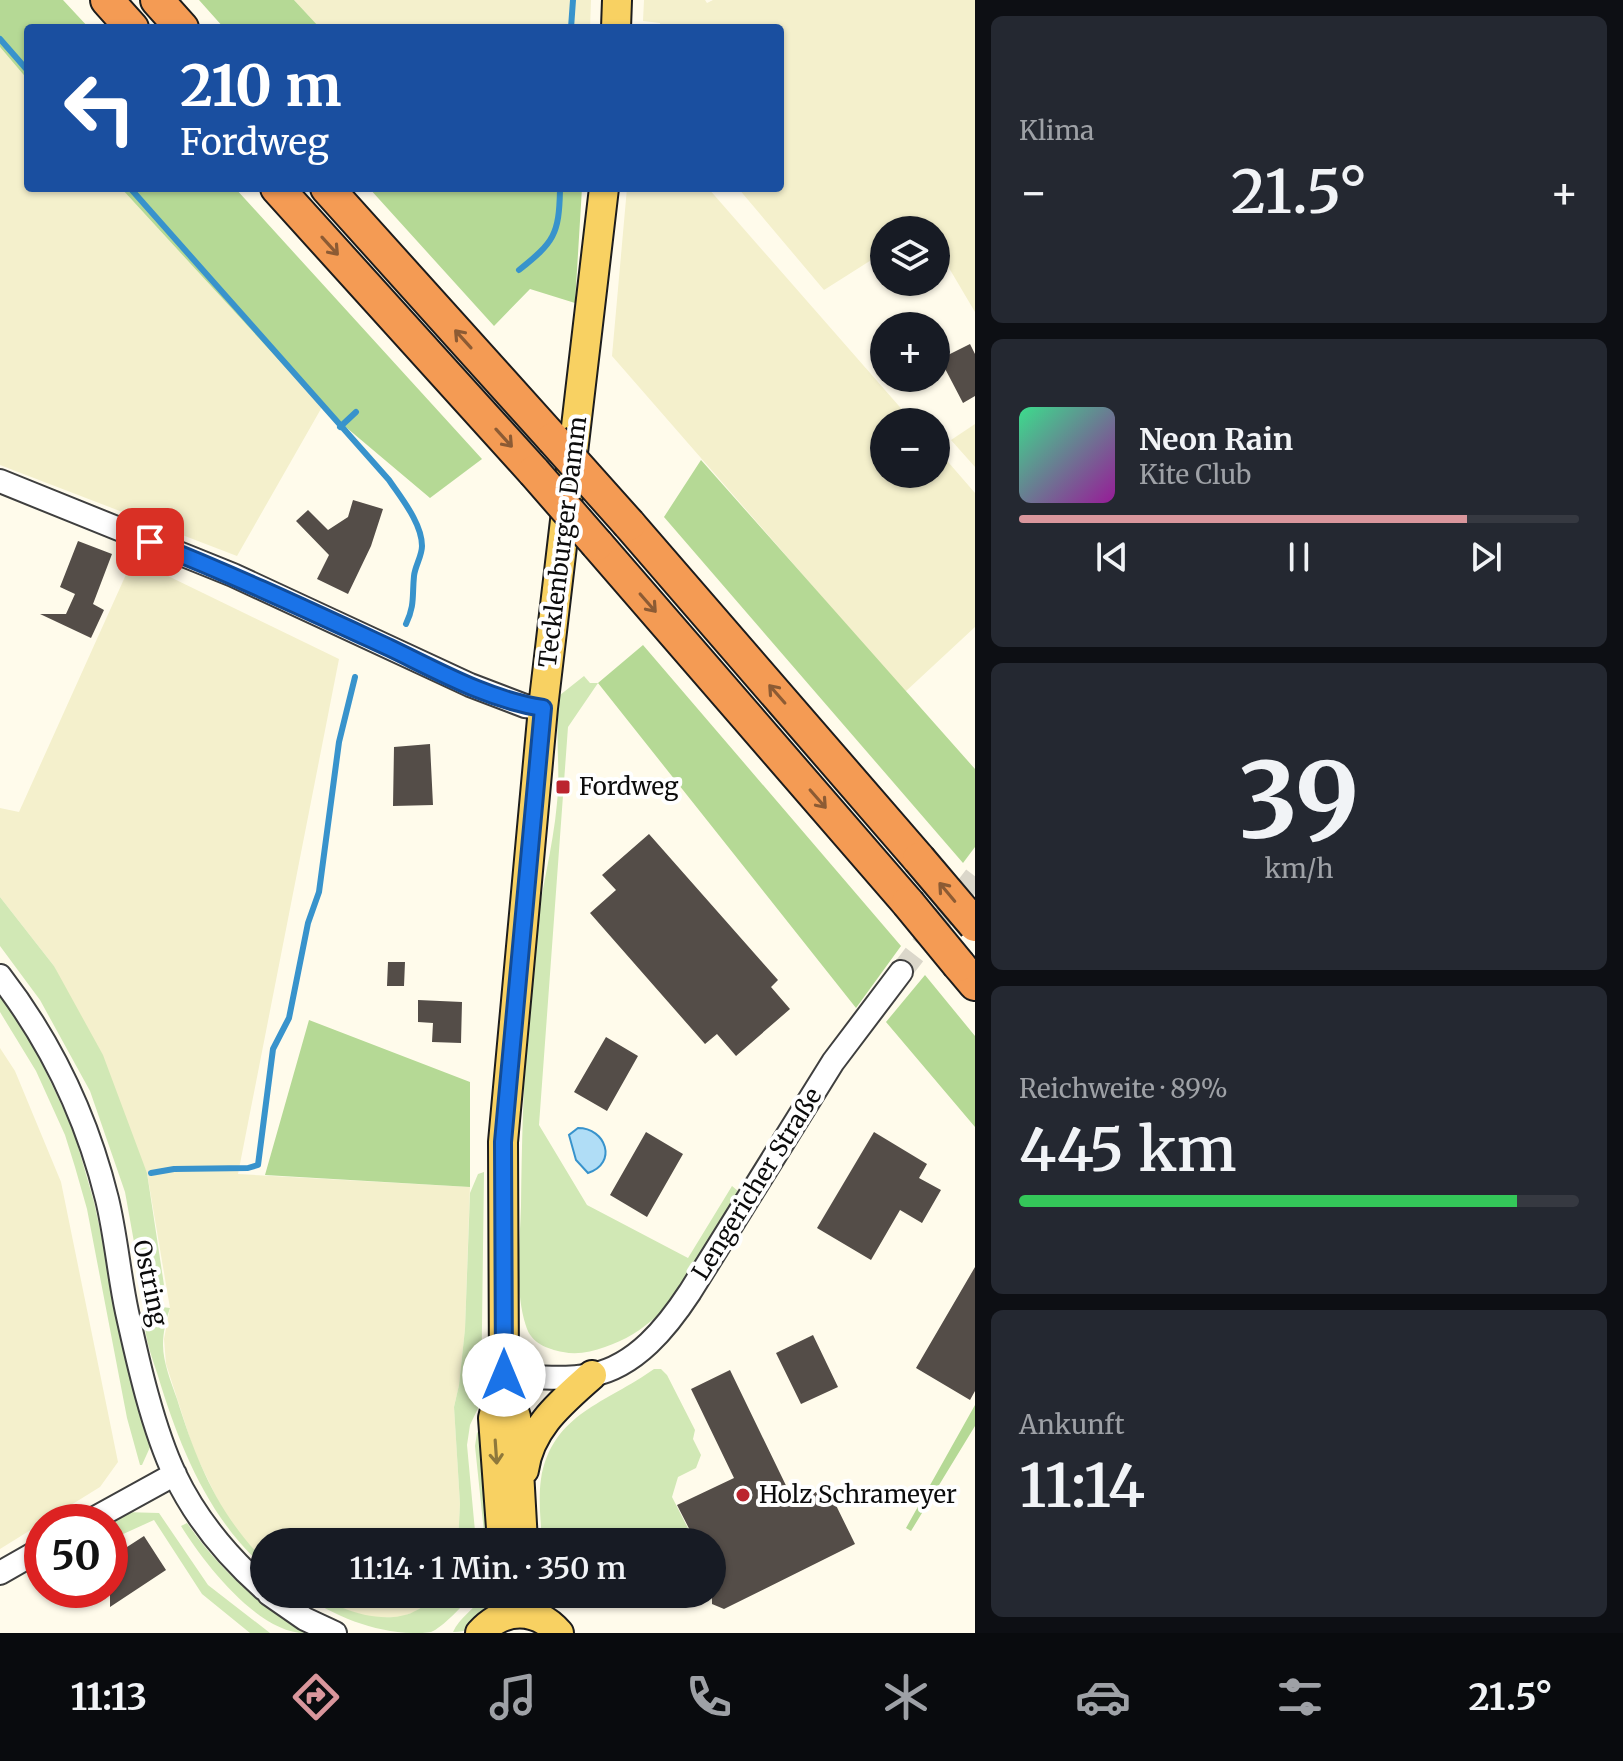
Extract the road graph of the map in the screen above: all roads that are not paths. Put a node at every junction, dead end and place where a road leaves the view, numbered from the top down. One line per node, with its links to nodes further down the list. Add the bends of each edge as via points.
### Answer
1 (107, 0): 4 (highway)
2 (157, 0): 5 (highway)
3 (617, 0): 6 (main road)
4 (128, 24)
5 (178, 24)
6 (616, 24)
7 (281, 192): 14 (highway, one-way to 14, bridge, via 534,472)
8 (331, 192): 12 (highway, one-way to 8, bridge, via 629,524)
9 (604, 192): 11 (main road, Tecklenburger Damm)
10 (0, 481): 11 (street, via 233,575 470,685)
11 (543, 708): 16 (main road, Tecklenburger Damm, via 503,1142)
12 (975, 925)
13 (901, 972): 17 (street, Lengericher Straße, via 833,1062 671,1320 633,1355)
14 (967, 974)
15 (0, 976): 18 (street, Ostring, via 70,1090 91,1144 107,1199 127,1312 156,1424)
16 (504, 1375): 17 (street, Lengericher Straße); 19 (main road, Tecklenburger Damm, via 516,1417); 21 (main road, Tecklenburger Damm, one-way to 21, via 493,1418)
17 (592, 1375): 19 (main road, Lengericher Straße, via 556,1407 536,1434)
18 (175, 1474): 20 (street); 25 (street, Ostring, via 223,1549)
19 (520, 1498): 22 (main road, Tecklenburger Damm)
20 (121, 1504)
21 (501, 1528)
22 (522, 1528)
23 (24, 1559): 24 (street)
24 (0, 1573)
25 (250, 1575)
26 (289, 1608): 29 (street)
27 (495, 1614): 28 (main road)
28 (542, 1614)
29 (335, 1633)

